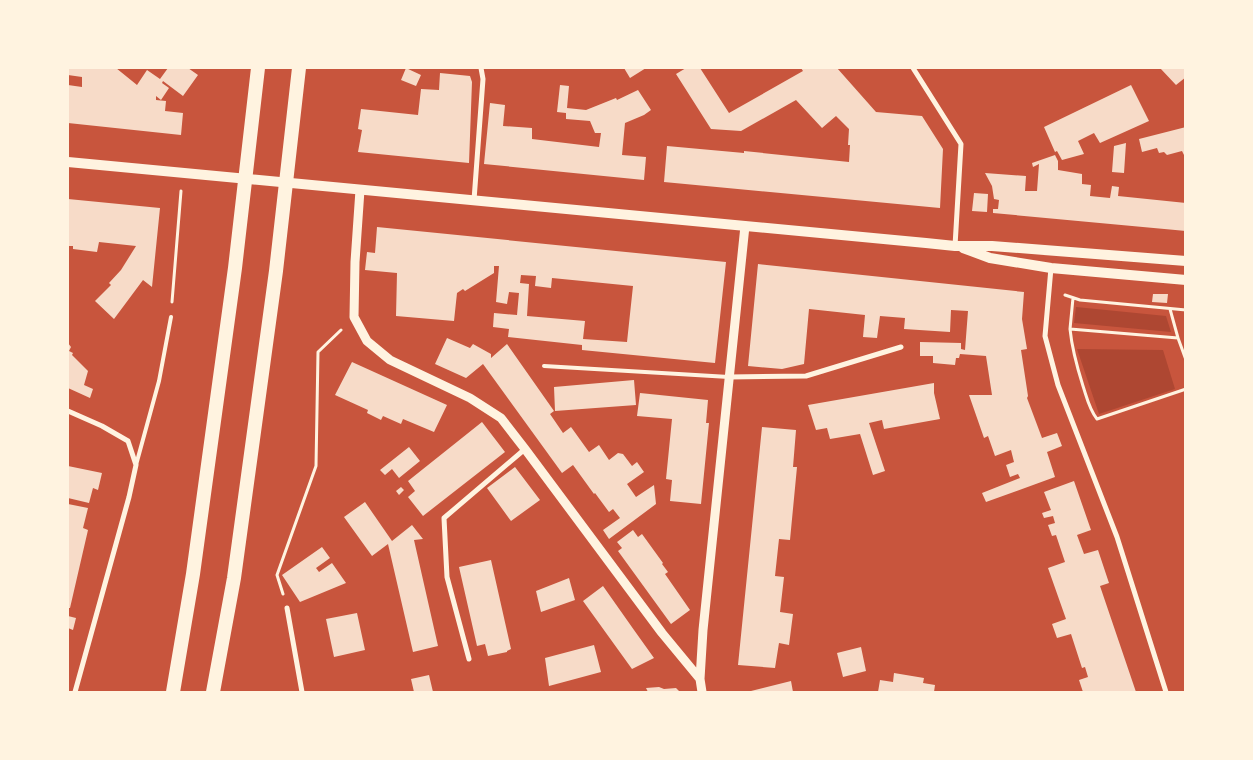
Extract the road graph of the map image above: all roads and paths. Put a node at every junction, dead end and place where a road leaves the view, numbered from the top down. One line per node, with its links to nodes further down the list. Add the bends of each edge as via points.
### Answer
1 (258, 68): 34 (highway, via 236,268)
2 (298, 68): 35 (highway, via 272,301 234,578)
3 (481, 68): 8 (street, via 483,79)
4 (912, 68): 10 (street, via 961,144)
5 (68, 162): 6 (main road)
6 (182, 173): 7 (main road); 18 (path)
7 (360, 190): 8 (main road); 19 (street)
8 (474, 200): 9 (main road)
9 (745, 226): 10 (main road); 25 (street)
10 (955, 246): 11 (main road); 12 (main road, via 990,258)
11 (1186, 261)
12 (1051, 268): 13 (main road); 14 (street)
13 (1186, 280)
14 (1050, 289): 15 (path); 38 (street, via 1045,336 1058,385 1117,537)
15 (1072, 298): 16 (path); 20 (path)
16 (1170, 309): 17 (path); 21 (path)
17 (1186, 310)
18 (171, 317): 29 (lane, via 159,381)
19 (354, 317): 28 (street, via 366,340 390,360 478,403 501,418); 30 (path, via 318,352 316,466 277,575)
20 (1070, 329): 21 (path); 26 (path, via 1079,372 1097,419)
21 (1178, 338): 23 (path)
22 (901, 347): 25 (street, via 806,376)
23 (1186, 360)
24 (544, 366): 25 (lane)
25 (729, 377): 32 (street)
26 (1186, 389)
27 (68, 411): 29 (street, via 128,441)
28 (525, 448): 31 (street, via 444,518 448,577); 32 (street, via 662,633)
29 (136, 465): 33 (street)
30 (287, 608): 36 (street)
31 (469, 659)
32 (700, 679): 37 (street)
33 (75, 692)
34 (173, 692)
35 (213, 692)
36 (302, 692)
37 (702, 692)
38 (1166, 692)

